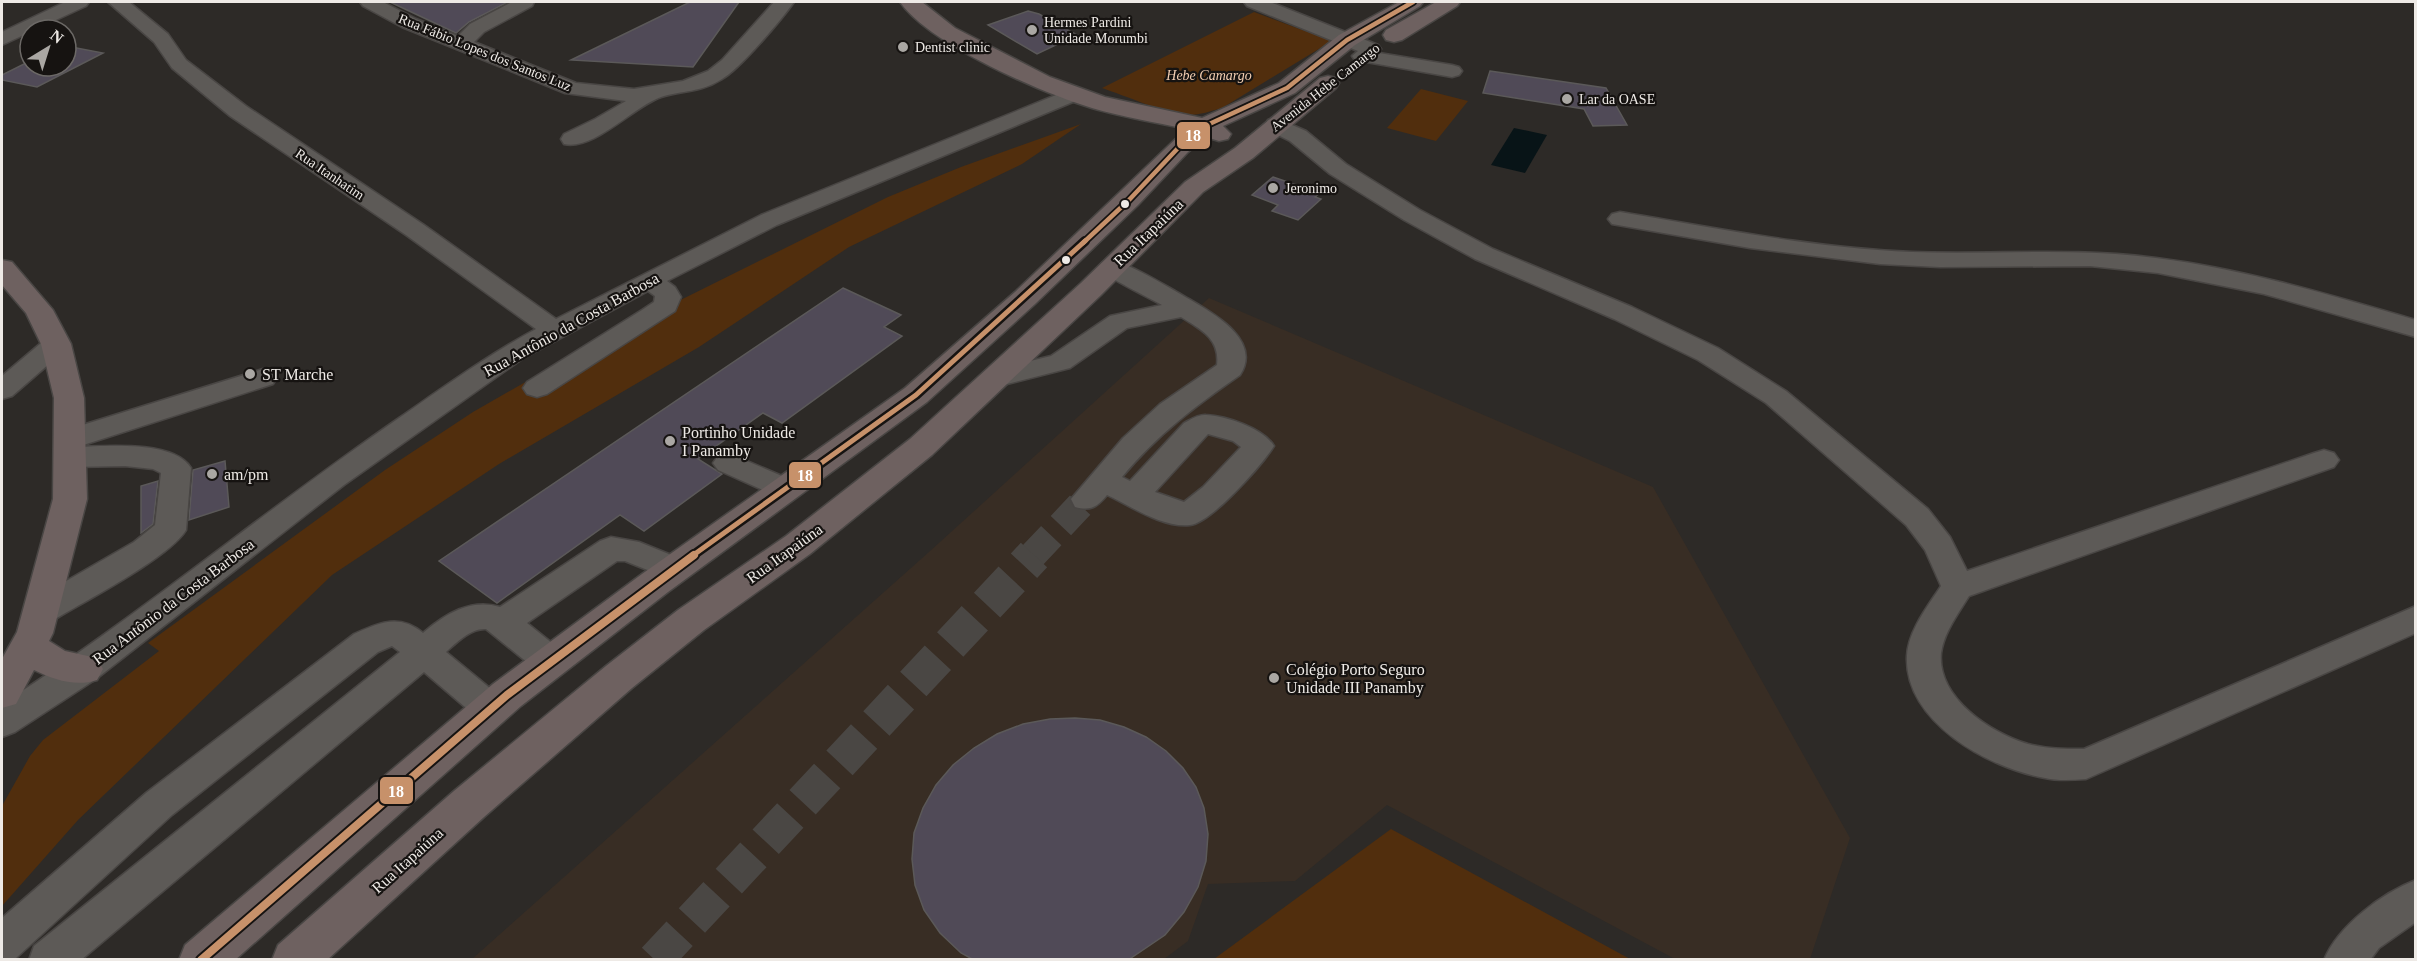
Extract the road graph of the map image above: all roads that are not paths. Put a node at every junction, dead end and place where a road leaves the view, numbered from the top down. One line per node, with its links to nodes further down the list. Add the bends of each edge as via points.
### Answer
1 (79, 2): 10 (street)
2 (118, 2): 29 (street, Rua Itanhatim, via 161,38 179,64 238,111)
3 (370, 2): 11 (street, Rua Fábio Lopes dos Santos Luz)
4 (525, 2): 11 (street, via 477,28)
5 (784, 2): 14 (street, Rua Fábio Lopes dos Santos Luz, via 715,75 688,87)
6 (910, 2): 15 (main road, via 947,33 982,53)
7 (1254, 2): 12 (street)
8 (1413, 2): 12 (main road, Avenida Hebe Camargo)
9 (1450, 2): 12 (main road, Avenida Hebe Camargo)
10 (2, 39)
11 (461, 44): 14 (street, Rua Fábio Lopes dos Santos Luz, via 572,89 615,94)
12 (1360, 48): 13 (street); 17 (main road, Avenida Hebe Camargo, via 1287,88); 18 (main road, Avenida Hebe Camargo)
13 (1452, 71)
14 (653, 92): 19 (street)
15 (1073, 95): 16 (main road); 25 (street, Rua Antônio da Costa Barbosa, via 809,202)
16 (1127, 111): 17 (main road); 20 (main road, via 1173,132 1180,140)
17 (1204, 126): 20 (main road); 21 (main road, via 1223,136 1227,146)
18 (1269, 130): 21 (main road, Rua Itapaiúna, via 1244,153); 42 (street, via 1298,136 1338,169 1484,254 1708,354 1776,397 1917,517 1939,545)
19 (572, 139)
20 (1179, 147): 26 (main road, via 1129,200)
21 (1194, 187): 24 (main road, Rua Itapaiúna)
22 (1620, 219): 28 (street, via 1881,258 2118,260 2282,289)
23 (2, 268): 31 (main road, via 39,310)
24 (1111, 268): 27 (street); 30 (main road, Rua Itapaiúna)
25 (649, 280): 29 (street, Rua Antônio da Costa Barbosa); 34 (street, via 666,291 666,305)
26 (1024, 298): 30 (main road, via 1035,303 1046,319); 39 (main road, via 916,395)
27 (1184, 309): 33 (street, via 1119,322 1060,362); 40 (street, via 1211,324 1226,340 1232,352 1230,369 1170,411 1133,445 1094,490)
28 (2415, 329)
29 (555, 330): 48 (street, Rua Antônio da Costa Barbosa, via 512,353 379,444)
30 (1040, 336): 33 (main road, Rua Itapaiúna)
31 (56, 344): 35 (street); 36 (main road, via 69,398)
32 (263, 378): 36 (street)
33 (995, 378): 56 (main road, Rua Itapaiúna, via 921,447 851,503 620,677 469,804)
34 (537, 388)
35 (2, 390)
36 (70, 448): 45 (main road, via 70,498); 45 (street, via 166,461 176,468 170,530)
37 (2324, 460): 42 (street)
38 (729, 463): 39 (street)
39 (785, 489): 41 (main road)
40 (1135, 495)
41 (675, 569): 44 (street, via 628,550 611,549); 47 (main road)
42 (1958, 587): 43 (street, via 1927,645 1926,682 1969,731 2009,752 2046,763 2086,764)
43 (2415, 619)
44 (502, 623): 46 (street, via 492,617 477,617 446,631); 47 (street)
45 (34, 628): 48 (main road, via 37,653 57,666); 49 (main road)
46 (423, 653): 50 (street); 53 (street, via 404,636 390,633 366,643 159,804); 54 (street)
47 (551, 662): 50 (main road)
48 (84, 669): 51 (street, Rua Antônio da Costa Barbosa)
49 (2, 693)
50 (491, 709): 55 (main road)
51 (2, 722)
52 (2415, 898): 57 (street, via 2365,935)
53 (2, 945)
54 (49, 960)
55 (201, 960)
56 (294, 960)
57 (2344, 960)

